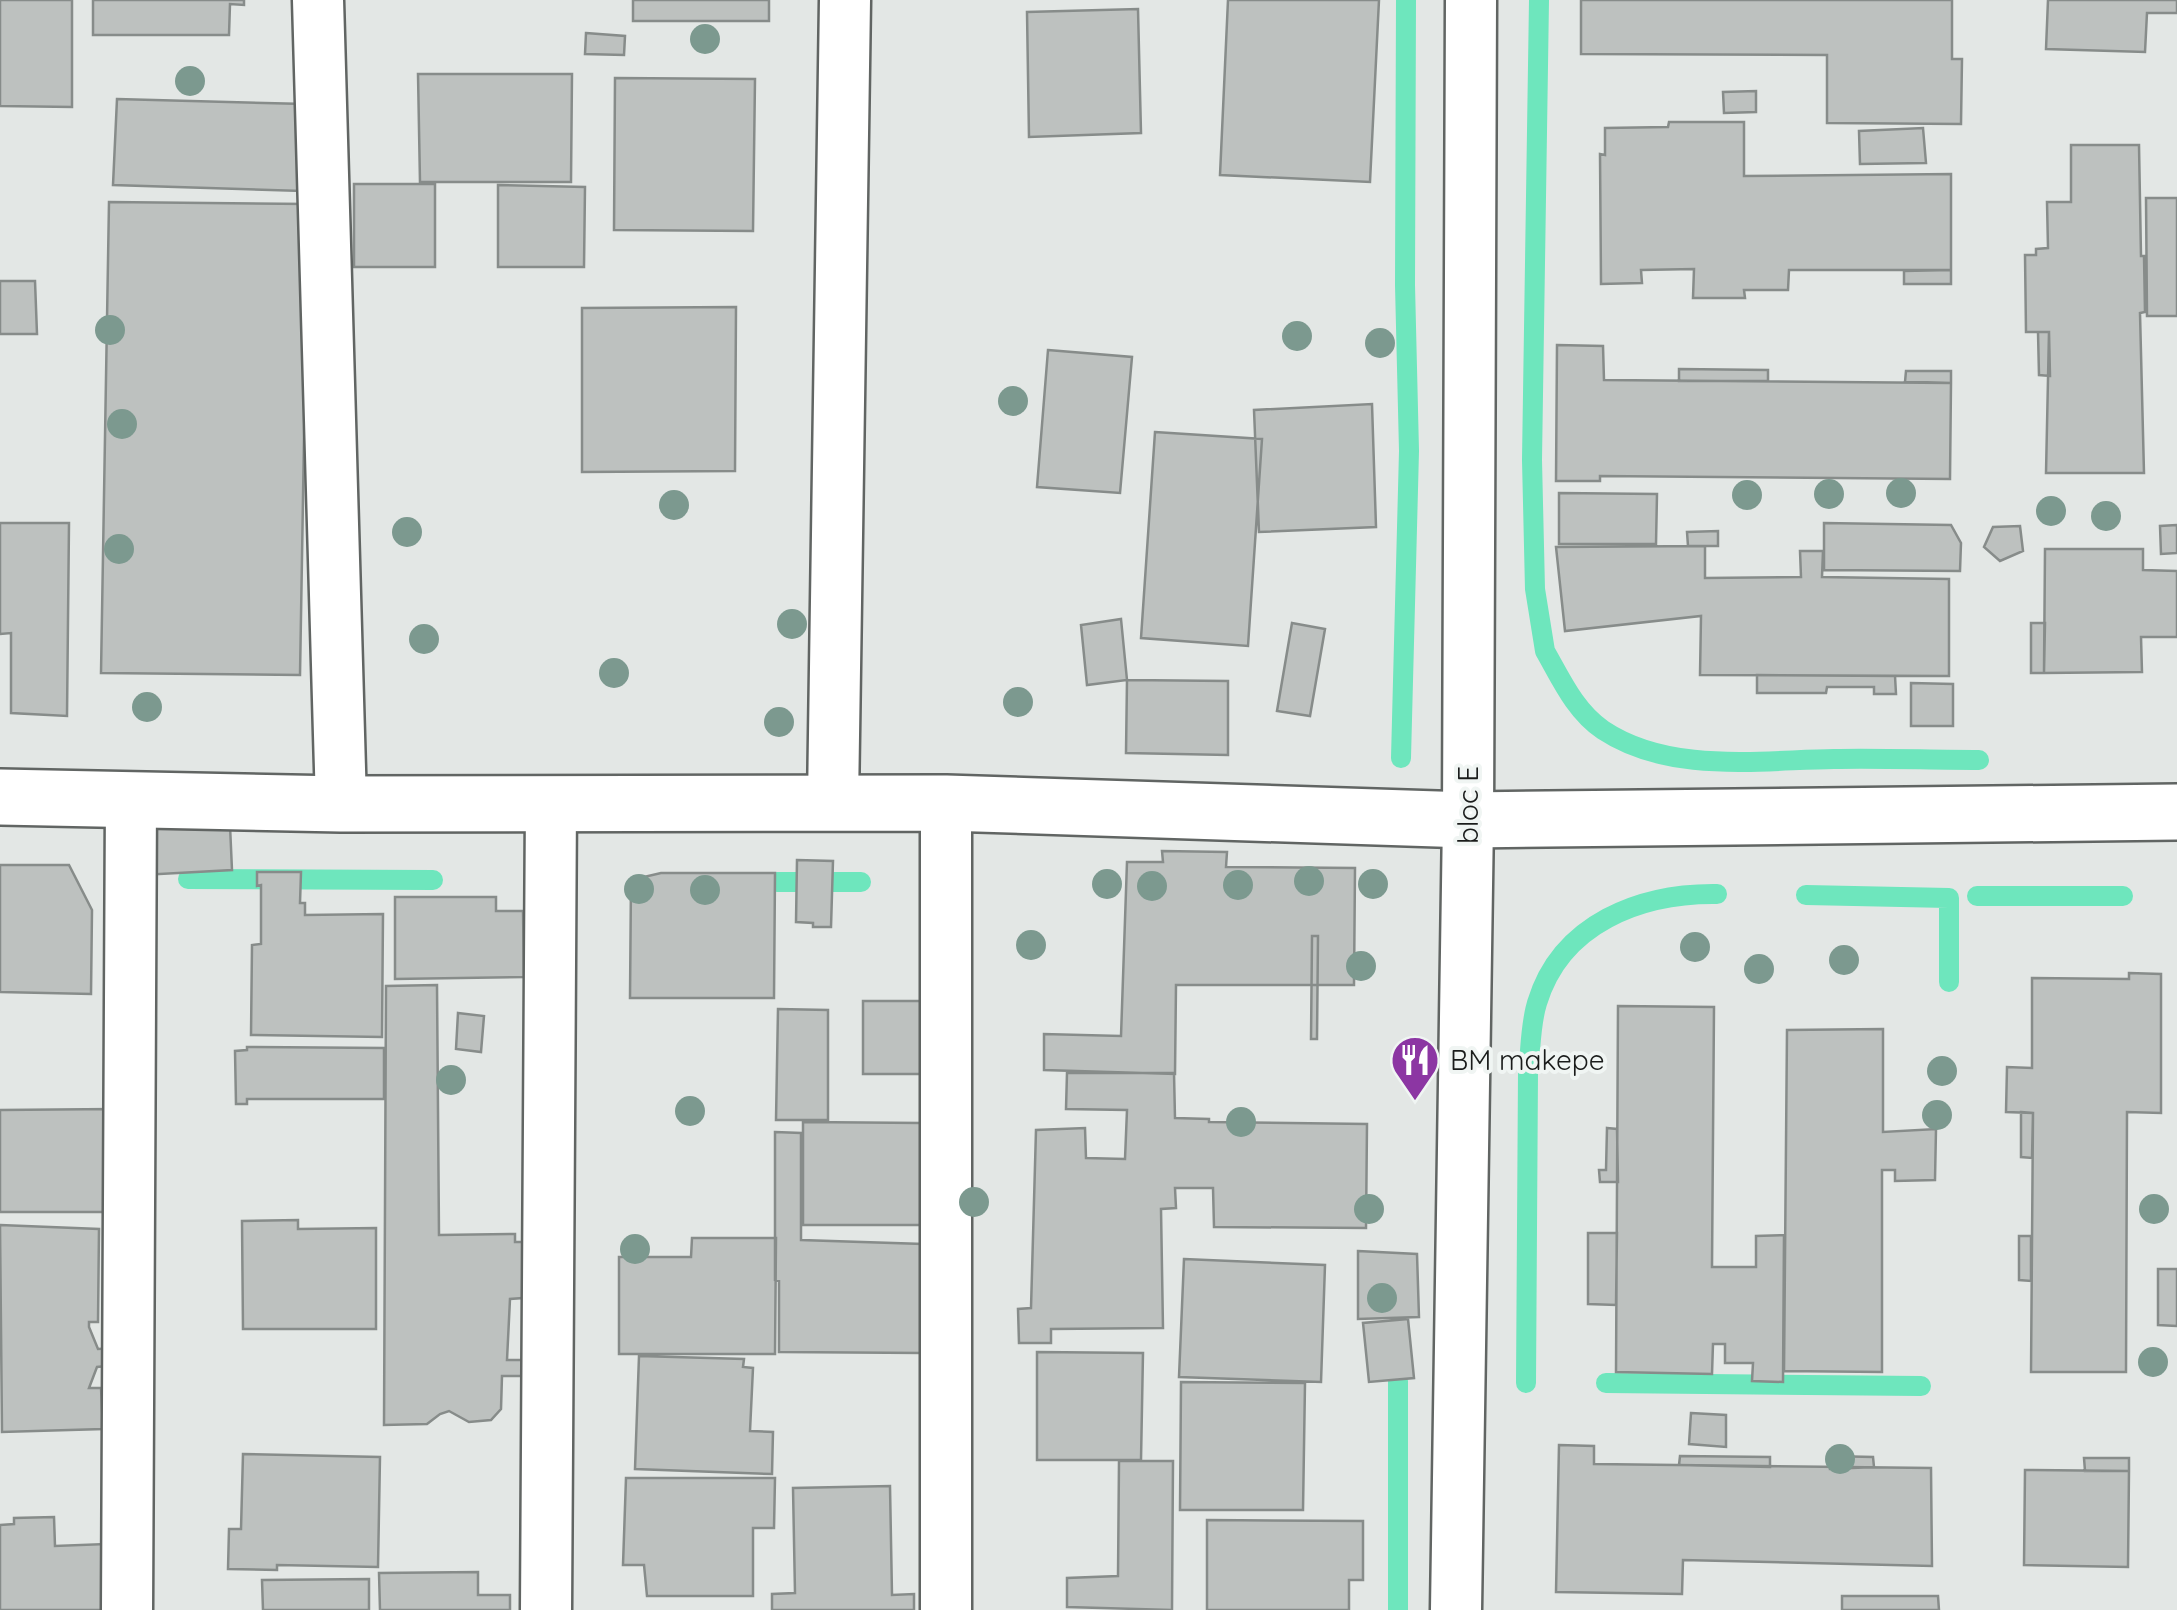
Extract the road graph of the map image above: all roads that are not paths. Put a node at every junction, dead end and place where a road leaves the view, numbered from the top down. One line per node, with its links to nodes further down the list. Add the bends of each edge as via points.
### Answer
1 (318, 0): 8 (street)
2 (844, 0): 7 (street)
3 (1471, 0): 11 (street, bloc E)
4 (0, 796): 5 (street)
5 (131, 798): 8 (street); 12 (street)
6 (552, 802): 7 (street); 8 (street); 13 (street)
7 (833, 802): 9 (street)
8 (341, 804)
9 (946, 804): 11 (street); 14 (street)
10 (2177, 812): 11 (street)
11 (1468, 820): 15 (street, bloc E)
12 (127, 1610)
13 (546, 1610)
14 (946, 1610)
15 (1456, 1610)

